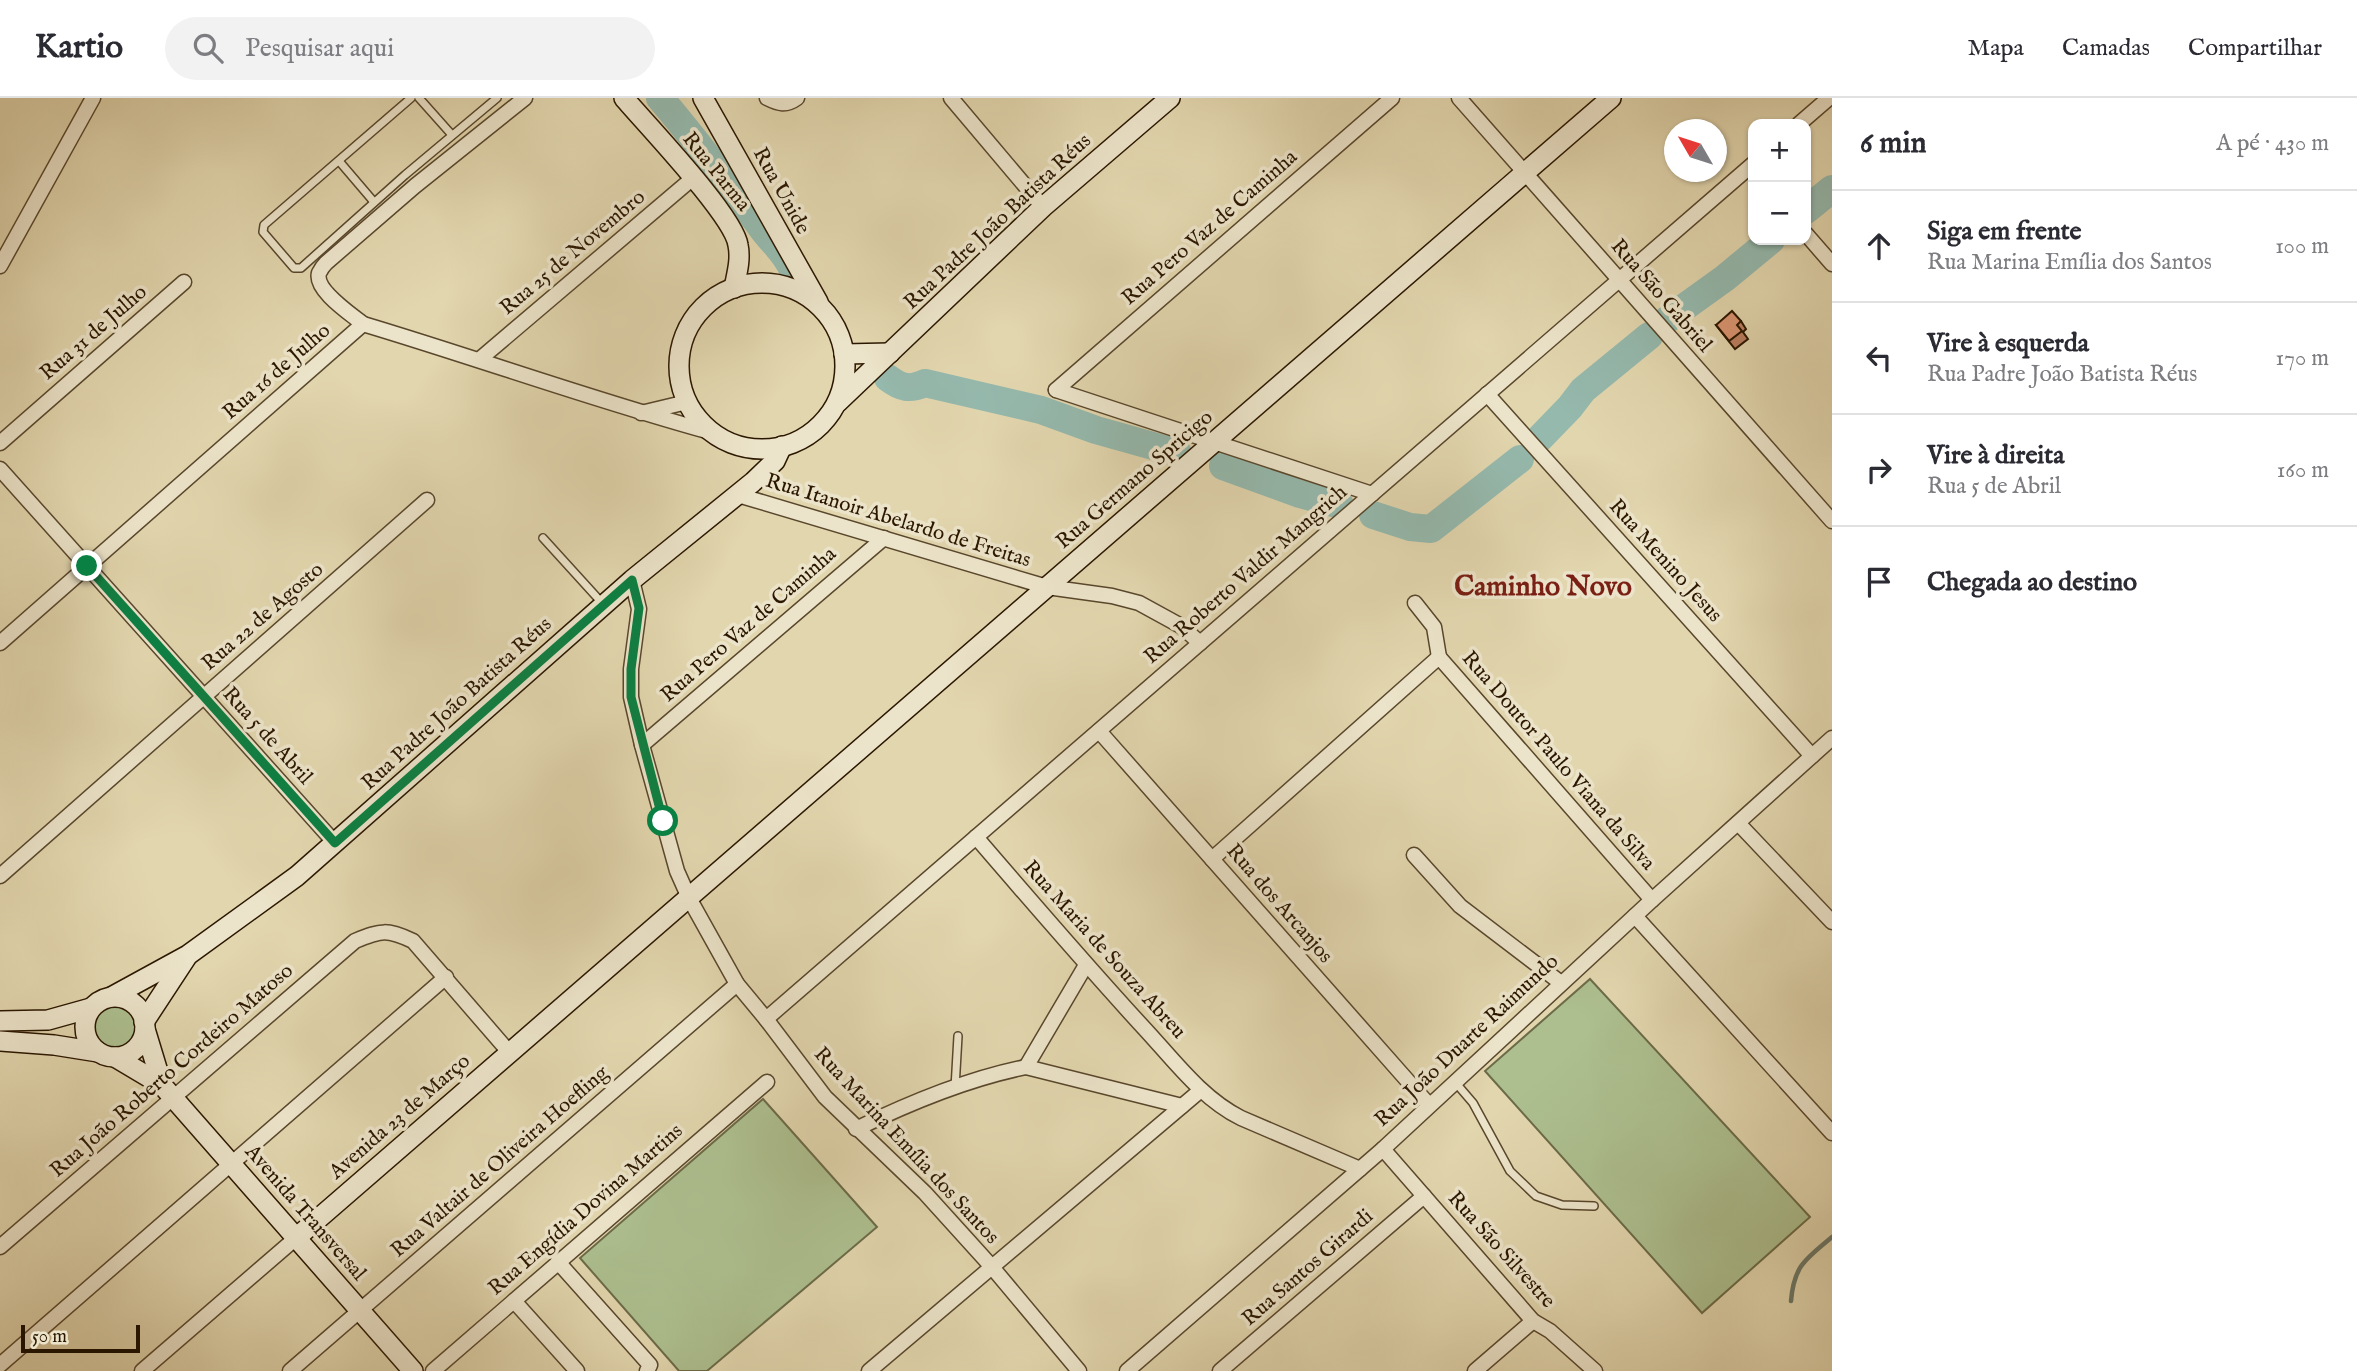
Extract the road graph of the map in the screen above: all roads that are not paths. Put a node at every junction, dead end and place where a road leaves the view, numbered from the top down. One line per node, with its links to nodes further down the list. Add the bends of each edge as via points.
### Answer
1 (93, 98): 27 (street)
2 (411, 98): 18 (lane)
3 (419, 98): 17 (lane)
4 (497, 98): 17 (lane)
5 (525, 98): 22 (street)
6 (624, 98): 21 (main road, Rua Parma)
7 (703, 98): 31 (main road, Rua Unide)
8 (767, 98): 9 (street, via 778,104)
9 (797, 98)
10 (951, 98): 24 (street)
11 (1392, 98): 41 (street, Rua Pero Vaz de Caminha, via 1056,390)
12 (1459, 98): 20 (street, Rua São Gabriel)
13 (1611, 98): 20 (main road, Rua Germano Spricigo)
14 (1829, 98): 16 (street)
15 (1157, 102): 24 (main road, Rua Padre João Batista Réus)
16 (1805, 119)
17 (452, 135): 22 (lane)
18 (339, 161): 23 (lane); 23 (lane, via 262,228 294,268 301,268)
19 (1748, 171): 28 (street, Rua Roberto Valdir Mangrich)
20 (1525, 173): 28 (street, Rua São Gabriel); 41 (main road, Rua Germano Spricigo)
21 (693, 178): 30 (main road, Rua Parma, via 733,229 739,261); 35 (street, Rua 25 de Novembro)
22 (410, 181): 23 (lane); 32 (street, via 319,274 324,290)
23 (374, 202)
24 (1043, 207): 33 (main road, Rua Padre João Batista Réus)
25 (1811, 240): 26 (street)
26 (1832, 264)
27 (0, 266)
28 (1619, 280): 36 (street, Rua Roberto Valdir Mangrich); 50 (street, Rua São Gabriel)
29 (184, 282): 42 (street, Rua 31 de Julho)
30 (734, 288): 31 (main road, via 779,285); 37 (main road, via 704,306 686,332 679,360)
31 (820, 306): 34 (main road, via 835,328)
32 (363, 324): 35 (street, Rua 16 de Julho); 53 (street, Rua 16 de Julho)
33 (890, 353): 34 (main road); 38 (main road, Rua Padre João Batista Réus)
34 (844, 354): 38 (main road, via 843,381)
35 (480, 359): 39 (street, Rua 16 de Julho)
36 (1487, 394): 47 (street, Rua Roberto Valdir Mangrich); 65 (street, Rua Menino Jesus)
37 (687, 402): 39 (street); 40 (main road)
38 (834, 406): 43 (main road, via 808,434)
39 (640, 413): 40 (street, Rua 16 de Julho)
40 (714, 433): 44 (main road)
41 (1214, 442): 47 (street); 55 (main road, Rua Germano Spricigo)
42 (0, 443)
43 (782, 446): 44 (main road); 46 (main road, Rua Padre João Batista Réus)
44 (749, 448): 46 (main road)
45 (0, 469): 53 (street, Rua 5 de Abril)
46 (753, 482): 48 (main road, Rua Padre João Batista Réus)
47 (1373, 494): 59 (street, Rua Roberto Valdir Mangrich)
48 (738, 495): 52 (street, Rua Itanoir Abelardo de Freitas); 54 (main road, Rua Padre João Batista Réus)
49 (427, 500): 61 (street, Rua 22 de Agosto)
50 (1832, 522)
51 (543, 538): 57 (lane)
52 (884, 538): 55 (street, Rua Itanoir Abelardo de Freitas); 64 (street, Rua Pero Vaz de Caminha)
53 (87, 566): 58 (street, Rua 16 de Julho); 61 (street, Rua 5 de Abril)
54 (632, 580): 57 (main road, Rua Padre João Batista Réus); 64 (street, Rua Marina Emília dos Santos, via 639,608 631,697)
55 (1047, 587): 59 (street, Rua Itanoir Abelardo de Freitas, via 1139,603 1181,626); 72 (main road, Rua Germano Spricigo)
56 (1415, 603): 60 (street, via 1434,627)
57 (604, 604): 68 (main road, Rua Padre João Batista Réus)
58 (0, 643)
59 (1200, 643): 62 (street, Rua Roberto Valdir Mangrich)
60 (1440, 657): 70 (street, Rua Doutor Paulo Viana da Silva); 73 (street, Rua Doutor Paulo Viana da Silva)
61 (204, 696): 68 (street, Rua 5 de Abril); 71 (street, Rua 22 de Agosto)
62 (1099, 731): 67 (street, Rua Roberto Valdir Mangrich); 70 (street, Rua dos Arcanjos)
63 (1832, 738): 65 (street, Rua João Duarte Raimundo)
64 (642, 745): 72 (street, Rua Marina Emília dos Santos, via 677,871)
65 (1812, 756): 66 (street, Rua João Duarte Raimundo)
66 (1738, 823): 73 (street, Rua João Duarte Raimundo); 75 (street)
67 (976, 837): 77 (street, Rua Maria de Souza Abreu); 83 (street, Rua Roberto Valdir Mangrich)
68 (335, 843): 76 (main road, Rua Padre João Batista Réus, via 260,905)
69 (1414, 855): 79 (street, via 1460,906)
70 (1212, 859): 97 (street, Rua dos Arcanjos)
71 (0, 876)
72 (689, 898): 80 (street, Rua Marina Emília dos Santos); 89 (main road, Avenida 23 de Março)
73 (1652, 900): 74 (street, Rua João Duarte Raimundo)
74 (1634, 916): 79 (street, Rua João Duarte Raimundo); 100 (street)
75 (1832, 922)
76 (188, 955): 81 (main road, Rua Padre João Batista Réus); 86 (main road, Rua Padre João Batista Réus)
77 (1086, 965): 91 (street); 95 (street, Rua Maria de Souza Abreu)
78 (446, 977): 89 (street); 96 (street, Rua João Roberto Cordeiro Matoso, via 413,941 392,931 355,940); 102 (street)
79 (1561, 983): 93 (street, Rua João Duarte Raimundo)
80 (737, 984): 83 (street, Rua Marina Emília dos Santos); 111 (street, Rua Valtair de Oliveira Hoefling)
81 (113, 996): 82 (main road); 86 (main road, via 137,1006)
82 (91, 1008): 84 (main road); 90 (main road, via 85,1023 87,1039)
83 (766, 1019): 99 (street, Rua Marina Emília dos Santos, via 825,1097)
84 (48, 1020): 85 (main road); 88 (main road)
85 (0, 1021)
86 (145, 1025): 90 (main road, via 138,1046 123,1056); 96 (main road, Avenida Transversal)
87 (958, 1036): 94 (lane)
88 (4, 1046): 90 (main road, via 54,1045)
89 (509, 1052): 106 (main road, Avenida 23 de Março)
90 (106, 1054): 96 (main road, Avenida Transversal)
91 (1026, 1067): 94 (street); 98 (street)
92 (767, 1082): 108 (street, Rua Engídia Dovina Martins)
93 (1455, 1082): 97 (street, Rua João Duarte Raimundo); 105 (lane, via 1473,1103 1510,1171 1536,1196 1562,1205)
94 (955, 1089): 99 (street)
95 (1201, 1090): 98 (street); 103 (street, Rua Maria de Souza Abreu, via 1241,1118)
96 (168, 1091): 102 (main road, Avenida Transversal); 107 (street, Rua João Roberto Cordeiro Matoso)
97 (1429, 1105): 101 (street, Rua João Duarte Raimundo)
98 (1182, 1106): 109 (street)
99 (856, 1129): 109 (street, Rua Marina Emília dos Santos, via 925,1193)
100 (1832, 1133)
101 (1383, 1149): 103 (street, Rua João Duarte Raimundo); 104 (street, Rua São Silvestre)
102 (232, 1164): 106 (main road, Avenida Transversal); 113 (street)
103 (1360, 1169): 122 (street, Rua João Duarte Raimundo)
104 (1424, 1196): 112 (street, Rua São Silvestre); 123 (street, Rua Santos Girardi)
105 (1594, 1206)
106 (296, 1238): 111 (main road, Avenida Transversal); 114 (street, Avenida 23 de Março)
107 (0, 1247)
108 (558, 1262): 110 (street, Rua Engídia Dovina Martins); 119 (street, via 650,1365)
109 (992, 1267): 120 (street); 121 (street, Rua Marina Emília dos Santos)
110 (514, 1301): 117 (street, Rua Engídia Dovina Martins); 118 (street)
111 (360, 1310): 115 (street, Rua Valtair de Oliveira Hoefling); 116 (main road, Avenida Transversal)
112 (1533, 1321): 124 (street); 125 (street, Rua São Silvestre)
113 (0, 1365)
114 (142, 1371)
115 (290, 1371)
116 (413, 1371)
117 (433, 1371)
118 (577, 1371)
119 (647, 1371)
120 (869, 1371)
121 (1079, 1371)
122 (1127, 1371)
123 (1220, 1371)
124 (1475, 1371)
125 (1595, 1371)

